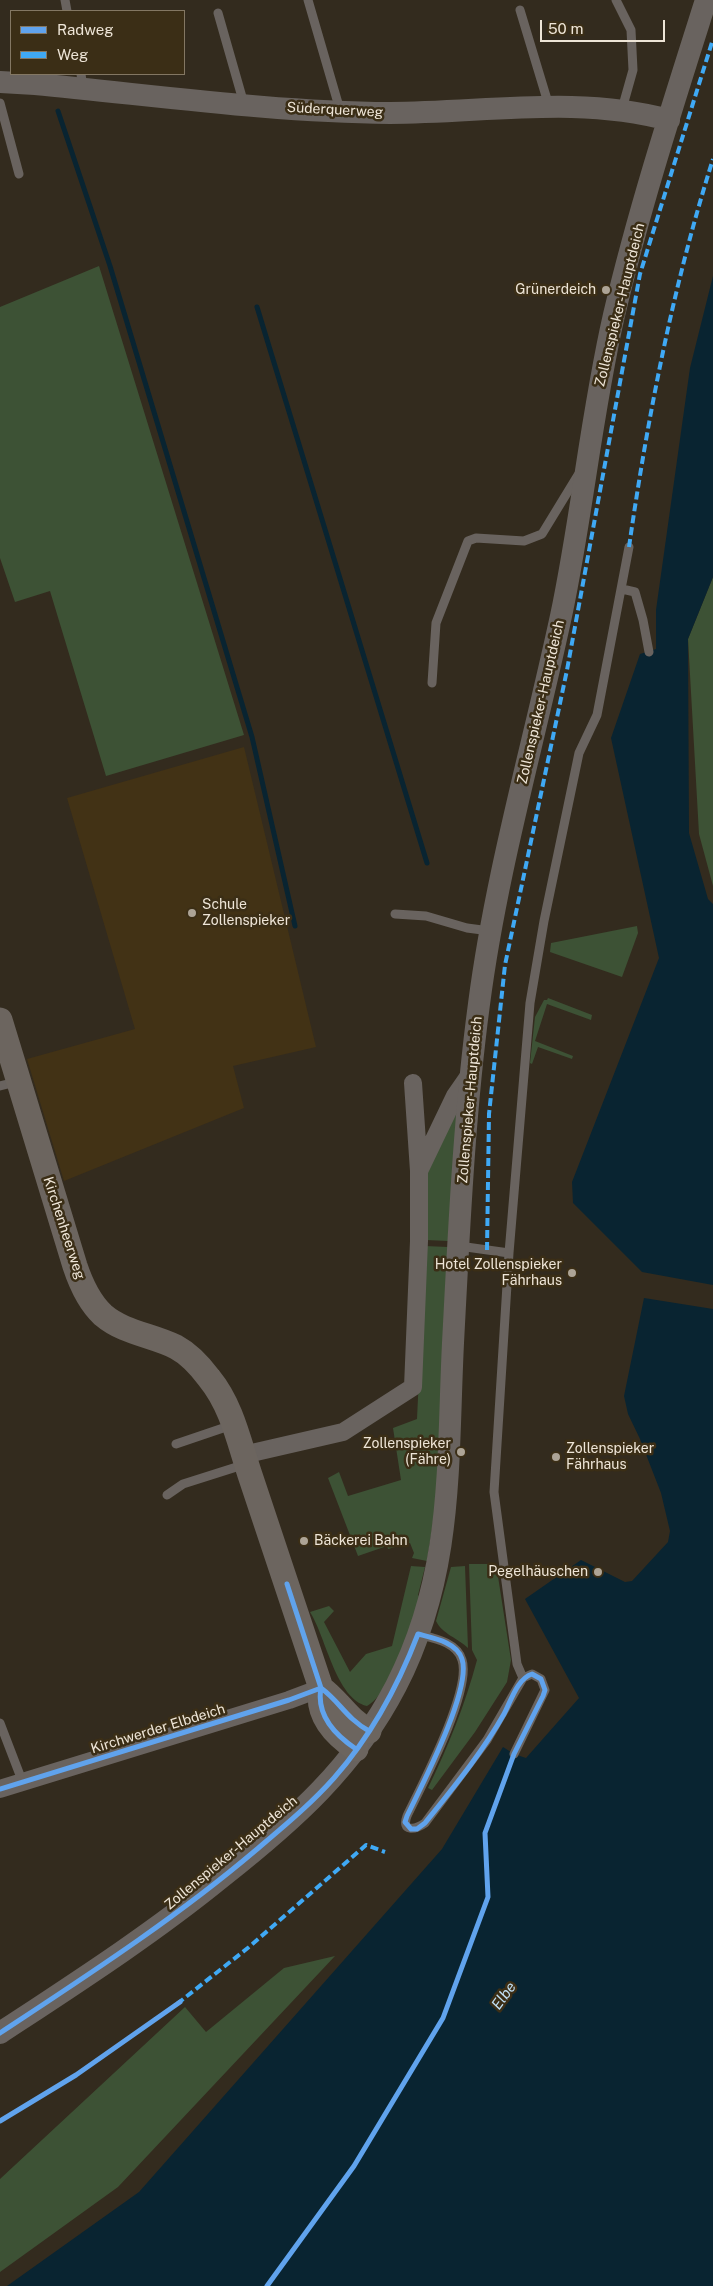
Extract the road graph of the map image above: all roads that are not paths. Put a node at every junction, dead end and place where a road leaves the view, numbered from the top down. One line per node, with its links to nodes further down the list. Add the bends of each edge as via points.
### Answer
1 (308, 0): 13 (lane)
2 (616, 0): 12 (lane, via 631,30 633,70)
3 (706, 0): 14 (street, Zollenspieker-Hauptdeich)
4 (520, 10): 11 (lane)
5 (218, 14): 10 (lane)
6 (25, 79): 7 (street, Süderquerweg); 8 (street, Süderquerweg)
7 (82, 81): 10 (street, Süderquerweg)
8 (0, 82)
9 (0, 103): 15 (lane)
10 (244, 104): 13 (street, Süderquerweg)
11 (549, 106): 12 (street, Süderquerweg); 13 (street, Süderquerweg, via 464,111)
12 (622, 109): 14 (street, Süderquerweg)
13 (340, 111)
14 (669, 120): 16 (street, Zollenspieker-Hauptdeich, via 614,317 599,384)
15 (19, 174)
16 (588, 460): 20 (lane, via 542,534 524,541 476,538 468,541 436,623); 22 (street, Zollenspieker-Hauptdeich, via 566,590)
17 (629, 547): 18 (lane)
18 (622, 589): 19 (lane, via 635,592); 29 (lane, via 597,715 579,753 539,944 530,1003)
19 (649, 652)
20 (432, 683)
21 (394, 914): 22 (lane, via 426,916)
22 (490, 931): 24 (street, Zollenspieker-Hauptdeich)
23 (0, 1020): 26 (main road, Kirchenheerweg)
24 (471, 1072): 27 (street, via 455,1096); 28 (street, Zollenspieker-Hauptdeich)
25 (413, 1083): 27 (street)
26 (10, 1084): 30 (main road, Kirchenheerweg, via 86,1292 102,1314 113,1322 177,1348 198,1365 218,1390)
27 (419, 1171): 32 (street, via 413,1387 343,1432)
28 (459, 1246): 29 (lane); 34 (street, Zollenspieker-Hauptdeich, via 443,1540 433,1588)
29 (509, 1253): 35 (lane, via 494,1492 517,1664)
30 (234, 1424): 31 (lane); 32 (main road, Kirchenheerweg)
31 (176, 1444)
32 (244, 1459): 33 (lane, via 183,1484); 36 (main road, Kirchenheerweg)
33 (167, 1495)
34 (418, 1634): 35 (lane, via 454,1648 462,1658 464,1679 437,1751 407,1816 405,1822 411,1829 425,1823 466,1770 504,1715); 38 (street, Zollenspieker-Hauptdeich, via 393,1692)
35 (523, 1678): 39 (lane, via 532,1674 537,1676 545,1690)
36 (321, 1688): 38 (main road, Kirchenheerweg, via 350,1719); 40 (street, Kirchwerder Elbdeich)
37 (0, 1723): 40 (lane)
38 (363, 1740): 42 (street, Zollenspieker-Hauptdeich, via 334,1778 289,1821 177,1914)
39 (514, 1754)
40 (22, 1782): 41 (street, Kirchwerder Elbdeich)
41 (0, 1789)
42 (0, 2033)

